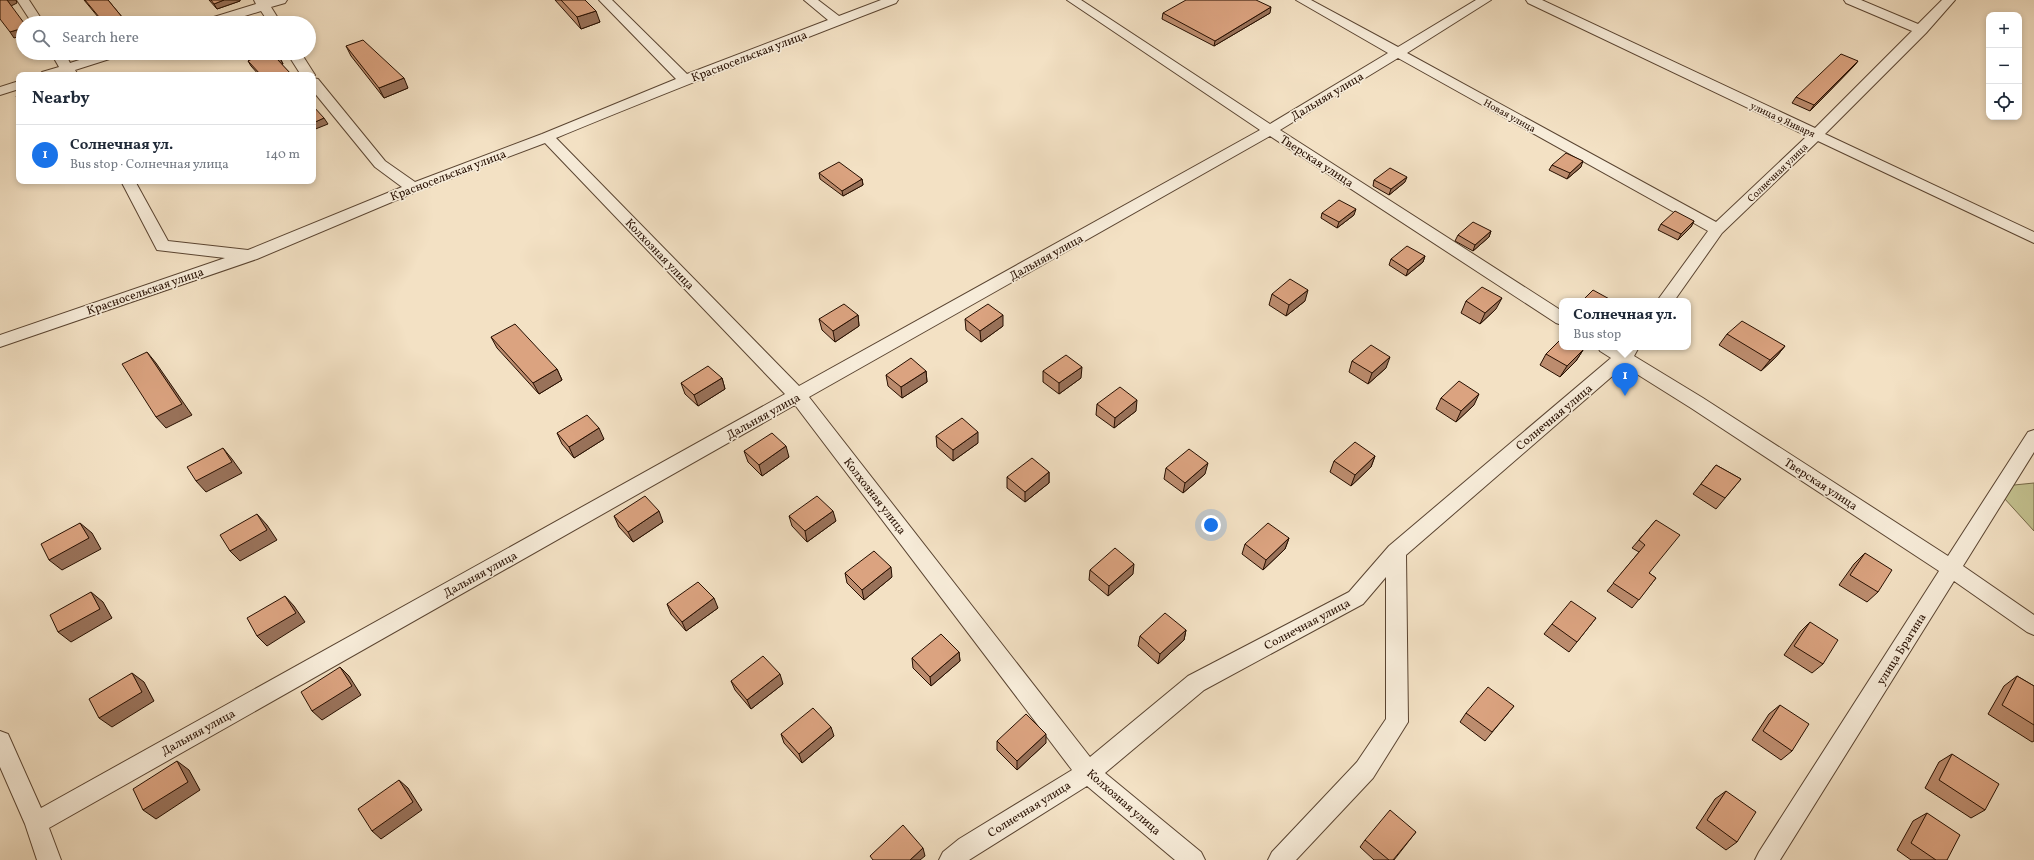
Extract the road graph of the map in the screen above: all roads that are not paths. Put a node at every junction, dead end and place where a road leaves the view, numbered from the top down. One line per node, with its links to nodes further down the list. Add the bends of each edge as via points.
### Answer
1 (23, 0): 13 (street)
2 (281, 0): 12 (street)
3 (605, 0): 24 (street)
4 (810, 0): 16 (street)
5 (892, 0): 16 (street, Красносельская улица)
6 (1073, 0): 28 (street, Тверская улица)
7 (1302, 0): 18 (street, Новая улица)
8 (1485, 0): 18 (street, Дальняя улица)
9 (1532, 0): 29 (street, улица 9 Января)
10 (1850, 0): 17 (street)
11 (1949, 0): 17 (street, Солнечная улица)
12 (262, 3): 14 (street); 15 (street)
13 (33, 16)
14 (228, 16)
15 (270, 16)
16 (839, 22): 24 (street, Красносельская улица)
17 (1921, 30): 29 (street, Солнечная улица)
18 (1397, 53): 28 (street, Дальняя улица); 33 (street, Новая улица)
19 (63, 60): 22 (street)
20 (97, 60): 22 (street)
21 (298, 60): 23 (street)
22 (70, 71)
23 (306, 72)
24 (685, 80): 30 (street, Красносельская улица)
25 (16, 86): 27 (street)
26 (316, 86): 32 (street, via 380,164)
27 (0, 91)
28 (1270, 130): 37 (street, Тверская улица); 41 (street, Дальняя улица)
29 (1816, 135): 33 (street, Солнечная улица); 34 (street, улица 9 Января)
30 (547, 137): 32 (street, Красносельская улица); 41 (street, Колхозная улица)
31 (130, 184): 35 (street, via 163,246)
32 (413, 188): 35 (street, Красносельская улица)
33 (1717, 229): 36 (street, Солнечная улица)
34 (2034, 238)
35 (251, 255): 38 (street, Красносельская улица)
36 (1667, 298)
37 (1559, 317)
38 (0, 341)
39 (1616, 350): 40 (street, Тверская улица)
40 (1627, 353): 43 (street, Солнечная улица); 44 (street, Тверская улица, via 1698,403)
41 (798, 396): 47 (street, Колхозная улица); 48 (street, Дальняя улица)
42 (2034, 437): 44 (street, улица Брагина)
43 (1396, 552): 47 (street, Солнечная улица, via 1356,598 1196,683); 52 (street, via 1397,722 1365,770)
44 (1952, 569): 45 (street, Тверская улица); 53 (street, улица Брагина)
45 (2034, 626)
46 (0, 741): 48 (street)
47 (1088, 773): 50 (street, Солнечная улица, via 967,847); 51 (street, Колхозная улица)
48 (36, 822): 49 (street)
49 (49, 860)
50 (951, 860)
51 (1193, 860)
52 (1280, 860)
53 (1767, 860)

